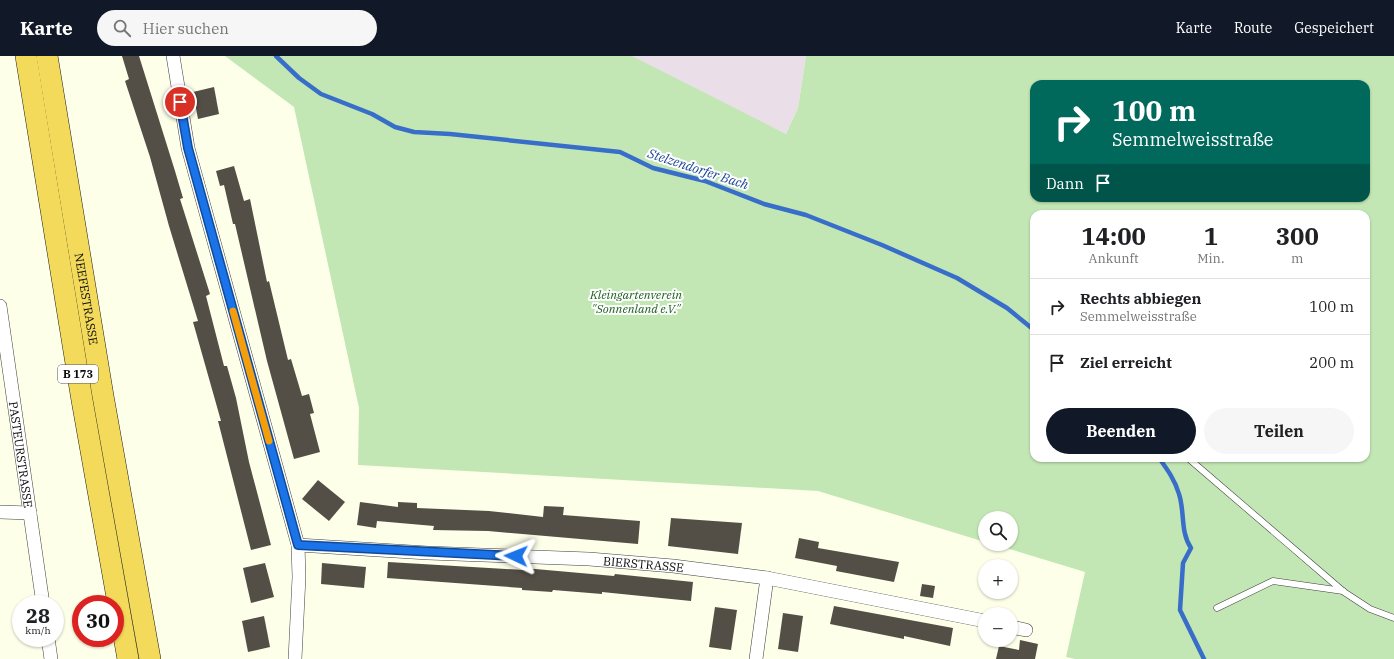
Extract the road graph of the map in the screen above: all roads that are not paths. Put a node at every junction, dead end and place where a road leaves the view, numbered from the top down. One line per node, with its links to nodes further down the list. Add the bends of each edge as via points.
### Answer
1 (26, 56): 19 (highway, NEEFESTRASSE / B 173, via 83,408)
2 (48, 56): 20 (highway, NEEFESTRASSE / B 173, via 103,396)
3 (173, 56): 8 (street, via 188,148)
4 (0, 306): 7 (street, PASTEURSTRASSE)
5 (1193, 462): 10 (lane)
6 (0, 512): 7 (street)
7 (30, 513): 11 (street, PASTEURSTRASSE)
8 (298, 545): 9 (street, BIERSTRASSE, via 589,559); 21 (street)
9 (767, 578): 14 (street, BIERSTRASSE); 22 (street)
10 (1344, 592): 12 (lane, via 1273,581); 13 (lane, via 1370,609)
11 (42, 595)
12 (1217, 608)
13 (1394, 618)
14 (978, 620)
15 (1018, 628): 16 (street)
16 (1026, 630)
17 (49, 647): 18 (street)
18 (51, 659)
19 (128, 659)
20 (150, 659)
21 (295, 659)
22 (756, 659)

